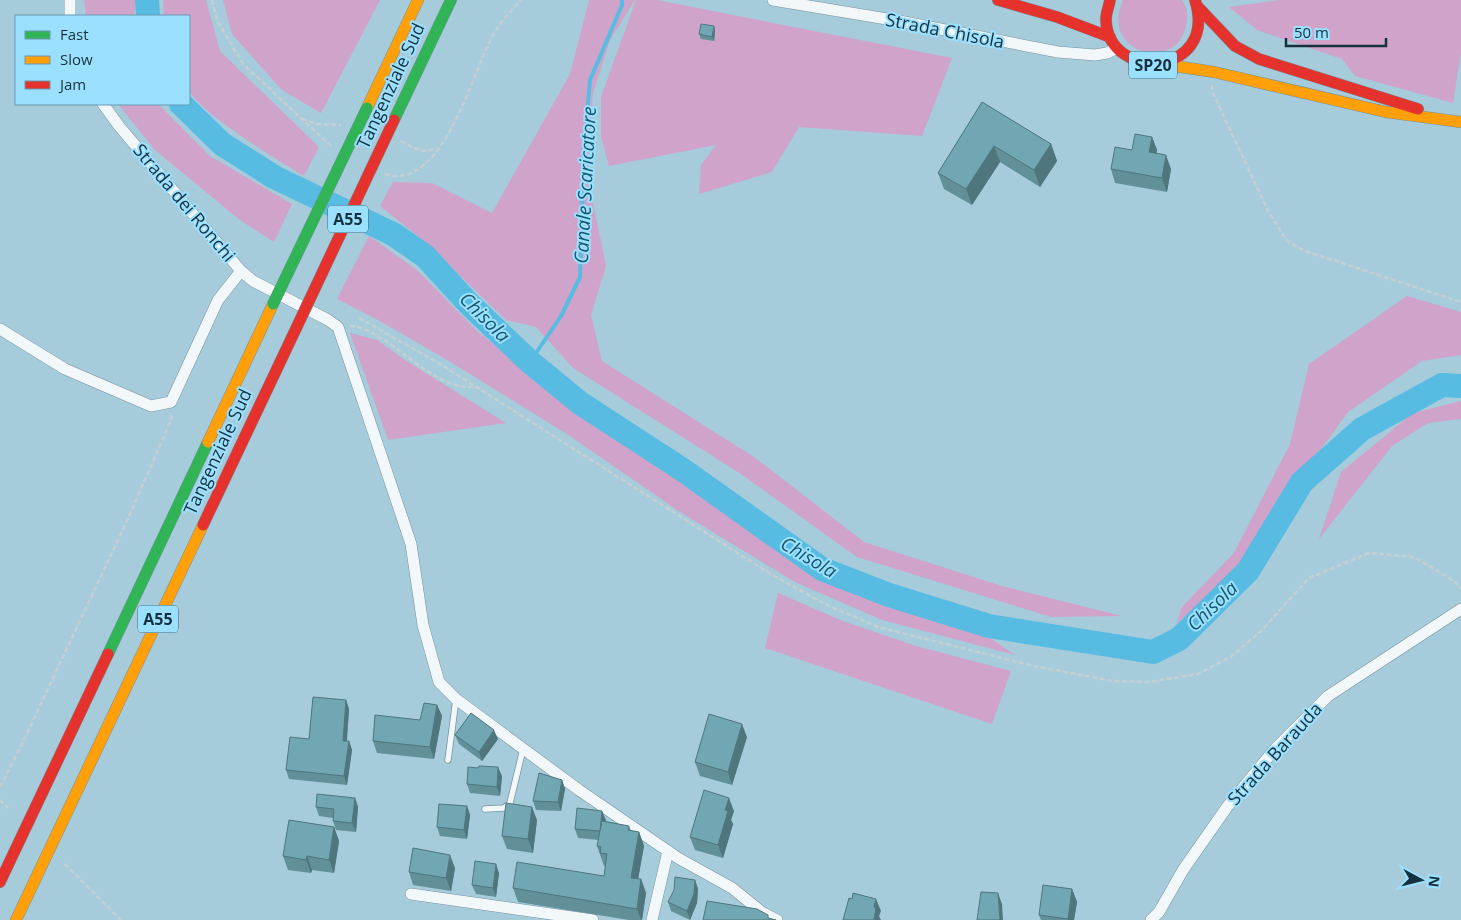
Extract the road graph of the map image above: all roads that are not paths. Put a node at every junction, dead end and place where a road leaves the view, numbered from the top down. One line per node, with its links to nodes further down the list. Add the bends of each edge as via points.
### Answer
1 (70, 0): 8 (street)
2 (418, 0): 22 (main road, Tangenziale Sud / A55, bridge)
3 (452, 0): 24 (main road, Tangenziale Sud / A55, bridge)
4 (772, 0): 10 (street, Strada Chisola, via 1058,52 1095,55)
5 (998, 0): 9 (main road, SP20, via 1057,17)
6 (1110, 0): 9 (main road, SP20, via 1106,14)
7 (1196, 4): 11 (main road, SP20, via 1199,21 1190,46 1180,56); 13 (main road, SP20, via 1235,46 1259,59)
8 (70, 15)
9 (1110, 38): 10 (main road, SP20)
10 (1117, 48): 11 (main road, SP20, via 1128,58 1141,63)
11 (1162, 64): 13 (main road, SP20, via 1214,72 1386,112)
12 (104, 105): 14 (street, Strada dei Ronchi)
13 (1459, 122)
14 (241, 272): 15 (street, Strada dei Ronchi, via 218,300 171,402 151,406 65,370); 17 (street, via 338,327 410,544 423,625 439,682)
15 (0, 329)
16 (1461, 609): 28 (street, Strada Barauda, via 1328,696 1274,750 1227,807)
17 (456, 699): 18 (street); 19 (lane)
18 (523, 748): 20 (lane, via 510,803 504,808); 21 (street)
19 (448, 760)
20 (485, 809)
21 (668, 851): 26 (street); 27 (street, via 732,888)
22 (0, 882)
23 (411, 894): 25 (street)
24 (16, 920)
25 (593, 920)
26 (652, 920)
27 (777, 920)
28 (1151, 920)

